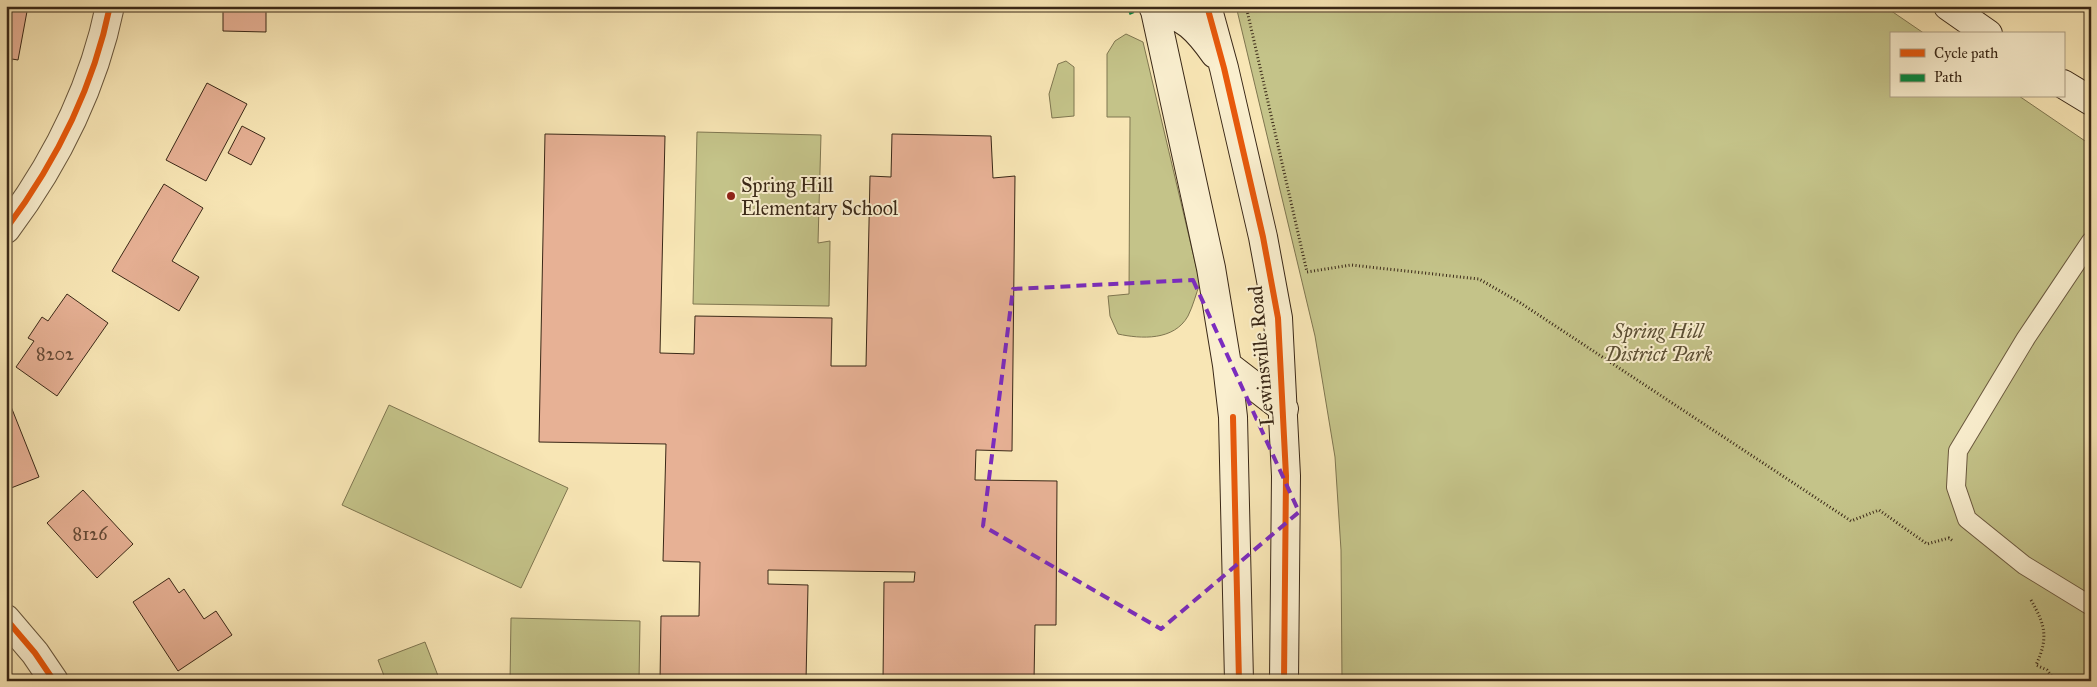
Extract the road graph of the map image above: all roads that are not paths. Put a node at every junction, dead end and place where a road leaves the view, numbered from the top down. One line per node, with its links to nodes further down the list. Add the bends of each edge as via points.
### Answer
1 (110, 6): 9 (main road, via 88,85 65,139 34,191)
2 (1207, 6): 6 (main road, Lewinsville Road)
3 (1948, 6): 5 (main road)
4 (1154, 8): 6 (main road, via 1172,12 1195,27); 11 (main road, Lewinsville Road, via 1211,268)
5 (1985, 32)
6 (1224, 68): 12 (main road, Lewinsville Road, via 1278,318)
7 (2064, 85): 8 (main road)
8 (2091, 101)
9 (6, 229)
10 (2091, 241): 13 (lane, via 2026,338 1958,451 1956,487 1967,519 2024,565)
11 (1227, 365): 12 (main road); 16 (main road, Lewinsville Road, via 1233,417)
12 (1284, 409): 17 (main road, Lewinsville Road)
13 (2091, 606)
14 (6, 619): 15 (main road)
15 (54, 681)
16 (1239, 681)
17 (1284, 681)

